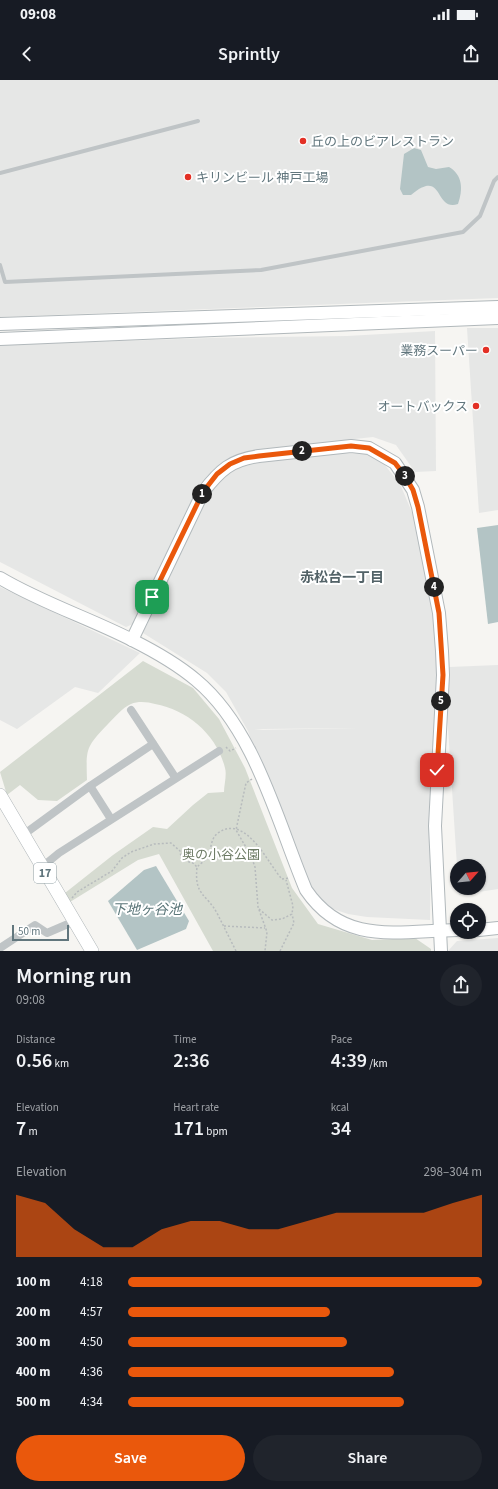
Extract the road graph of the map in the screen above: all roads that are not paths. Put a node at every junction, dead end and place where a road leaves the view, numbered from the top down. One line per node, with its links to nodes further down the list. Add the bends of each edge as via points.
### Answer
1 (198, 121): 2 (lane)
2 (0, 173)
3 (498, 177): 4 (lane, via 480,216 463,232 261,270 5,282)
4 (0, 265)
5 (498, 307): 7 (street)
6 (498, 318): 8 (street)
7 (0, 324)
8 (0, 339)
9 (0, 578): 10 (street)
10 (132, 640): 24 (street, via 196,680 230,717 247,744 300,876 315,903 330,917 344,925 380,932); 24 (street, via 203,492 217,474 230,464 244,458 351,446 369,448 395,463 413,490 418,507 439,613 443,675 435,826)
11 (131, 710): 12 (street)
12 (153, 744): 14 (street); 15 (street)
13 (222, 749): 14 (street)
14 (175, 777): 17 (street)
15 (90, 786): 17 (street); 18 (street)
16 (0, 794): 18 (main road, 17)
17 (111, 819): 19 (street, via 59,853)
18 (23, 835): 19 (main road, 17)
19 (42, 868): 20 (main road, 17)
20 (75, 921): 25 (street, via 48,933 35,925); 26 (main road, 17)
21 (498, 928): 22 (street)
22 (486, 929)
23 (450, 930): 24 (street)
24 (441, 931): 27 (street)
25 (0, 948)
26 (92, 951)
27 (441, 951)

